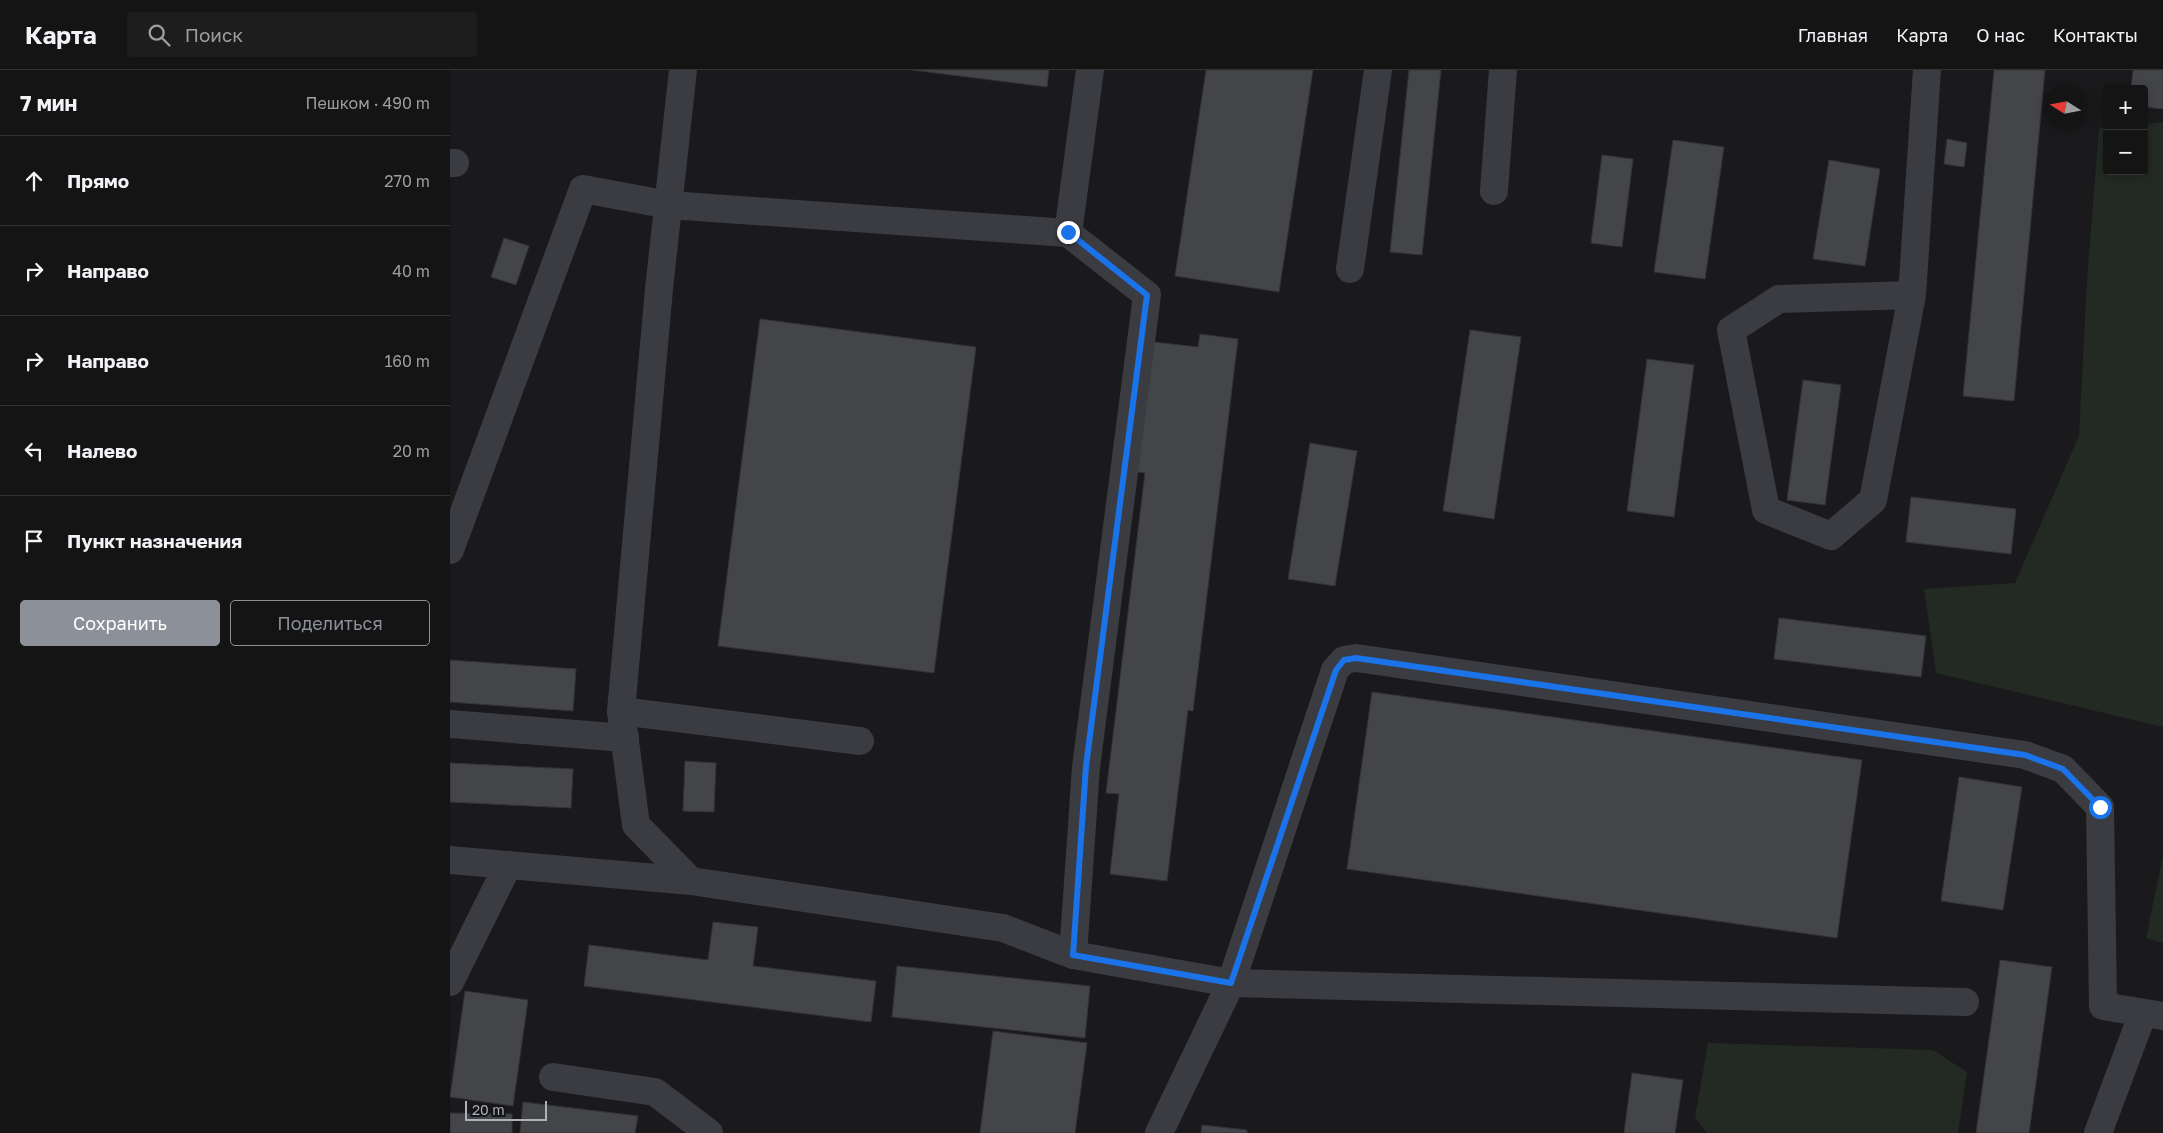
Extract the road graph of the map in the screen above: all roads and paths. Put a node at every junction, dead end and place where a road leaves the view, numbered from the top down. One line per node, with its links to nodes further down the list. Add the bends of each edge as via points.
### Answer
1 (683, 70): 7 (street)
2 (1090, 70): 8 (street)
3 (1378, 70): 9 (street)
4 (1503, 70): 6 (street)
5 (1927, 70): 10 (street)
6 (1494, 191)
7 (670, 205): 8 (street); 11 (street, via 583,189); 12 (street, via 659,289)
8 (1068, 232): 19 (street, via 1147,295 1086,766)
9 (1350, 269)
10 (1912, 295): 10 (street, via 1779,299 1730,330 1766,510 1831,536 1873,500)
11 (450, 550)
12 (621, 711): 14 (street); 15 (street)
13 (450, 724): 14 (street)
14 (624, 738): 18 (street, via 636,825)
15 (860, 741)
16 (450, 860): 17 (street)
17 (508, 865): 18 (street); 20 (street)
18 (691, 881): 19 (street, via 1003,928)
19 (1073, 955): 21 (street)
20 (450, 982)
21 (1231, 983): 22 (street); 23 (street, via 1336,670 1344,660 1356,658 2025,755 2063,769 2100,807 2103,1006); 26 (street)
22 (1965, 1002)
23 (2153, 1014): 27 (street)
24 (553, 1077): 25 (street, via 655,1092)
25 (709, 1133)
26 (1158, 1133)
27 (2098, 1133)

